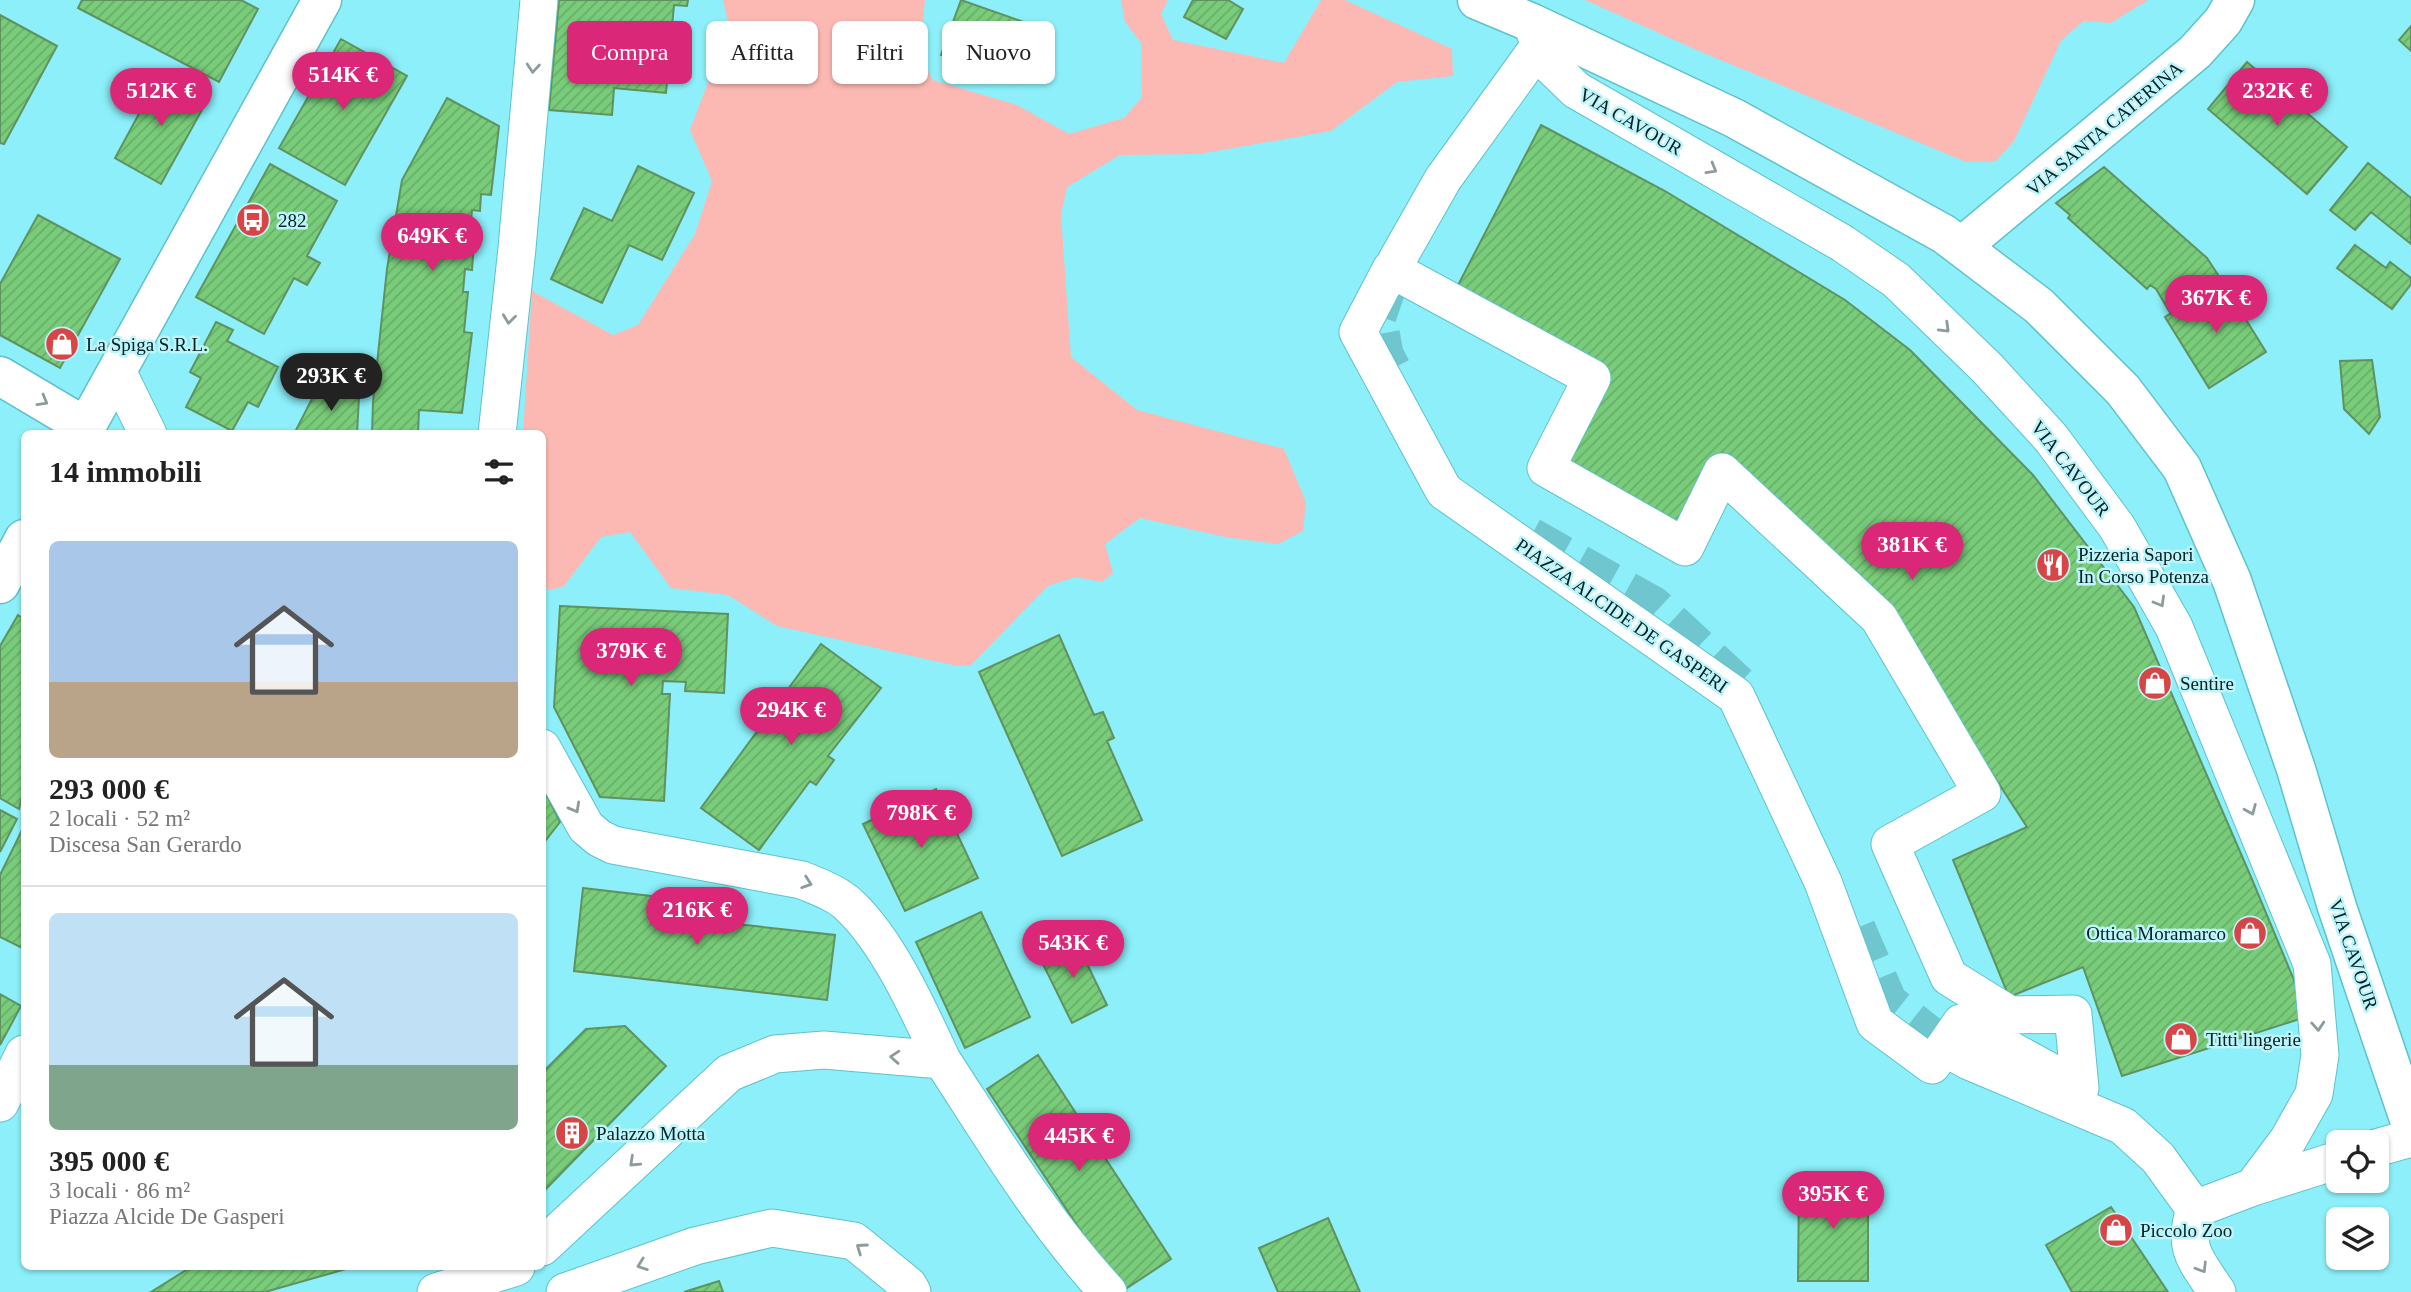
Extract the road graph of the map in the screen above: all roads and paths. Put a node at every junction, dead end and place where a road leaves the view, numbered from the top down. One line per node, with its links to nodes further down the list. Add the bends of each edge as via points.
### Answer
1 (322, 0): 8 (main road)
2 (539, 0): 12 (street, one-way to 12)
3 (1477, 0): 5 (main road, VIA CAVOUR)
4 (2235, 0): 6 (main road, VIA SANTA CATERINA, via 2195,52)
5 (1536, 34): 6 (main road, VIA CAVOUR, via 1734,118); 7 (street); 25 (street, VIA CAVOUR, one-way to 25, via 1545,59 1576,90 1842,243 1896,281 1987,368 2051,438 2117,527 2174,627 2312,964 2320,1055 2314,1094 2288,1140)
6 (1962, 246): 21 (main road, VIA CAVOUR, via 2039,306 2123,390 2182,468 2232,581)
7 (1397, 260)
8 (117, 371): 10 (main road); 11 (street)
9 (0, 376): 10 (main road, one-way to 10)
10 (84, 430)
11 (146, 430)
12 (496, 430)
13 (1722, 472): 13 (street, PIAZZA ALCIDE DE GASPERI, via 1879,618 1982,793 1890,844 1949,977 2010,1015 2073,1014 2080,1088 1961,1023 1931,1065 1875,1023 1823,882 1736,695 1444,491 1358,332 1391,269 1592,377 1546,468 1685,547)
14 (21, 545): 15 (main road)
15 (0, 584)
16 (546, 755): 19 (street, one-way to 19, via 586,827 599,838 802,880 848,904 881,946)
17 (1951, 1051): 26 (street, via 2123,1126 2158,1158)
18 (21, 1060): 20 (street)
19 (942, 1060): 27 (street, one-way to 27, via 824,1050 775,1054 729,1073); 32 (street, via 1016,1174 1080,1262)
20 (0, 1103)
21 (2411, 1125)
22 (2411, 1138): 23 (street)
23 (2389, 1144)
24 (2326, 1164): 25 (street)
25 (2253, 1186): 26 (street)
26 (2195, 1209): 33 (street, one-way to 33, via 2189,1227 2190,1250)
27 (546, 1244)
28 (506, 1270): 29 (street)
29 (436, 1292)
30 (565, 1292): 31 (street, one-way to 30, via 854,1241 772,1228 695,1246)
31 (912, 1292)
32 (1108, 1292)
33 (2217, 1292)

